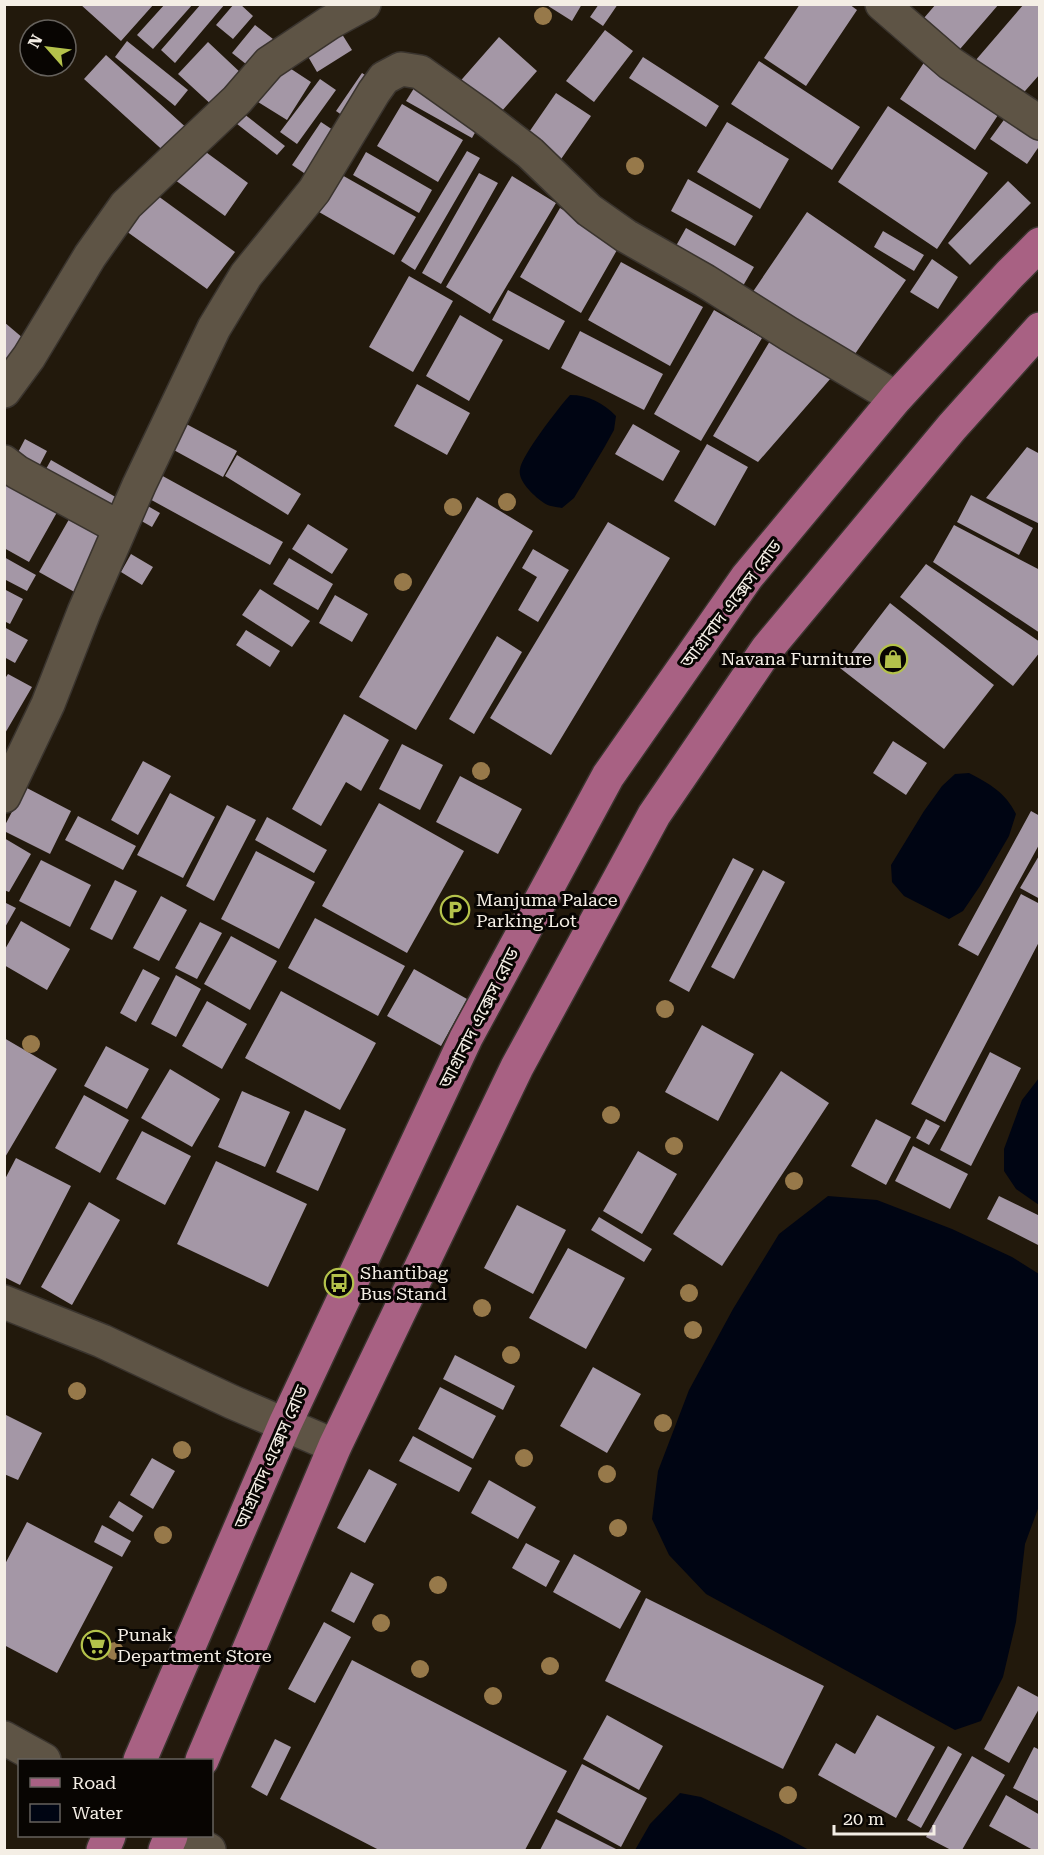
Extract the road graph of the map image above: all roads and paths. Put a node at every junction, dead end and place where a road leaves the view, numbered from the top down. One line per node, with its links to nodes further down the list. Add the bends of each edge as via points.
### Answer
1 (364, 4): 6 (street, via 269,63 237,100 126,205 90,256 30,357)
2 (882, 4): 3 (street, via 950,63)
3 (1040, 123)
4 (1040, 244): 7 (main road, আগ্রাবাদ এক্সেস রোড)
5 (1040, 329): 13 (main road, via 952,426 766,649 654,815 517,1067)
6 (4, 391)
7 (896, 398): 9 (street, via 626,236 590,210 530,153 482,116 420,72 401,69 384,78 314,191 246,275 219,319); 12 (main road, আগ্রাবাদ এক্সেস রোড, via 747,577 608,776 466,1038)
8 (4, 462): 9 (street)
9 (120, 528): 10 (street, via 48,704)
10 (4, 796)
11 (4, 1302): 12 (street, via 102,1341)
12 (285, 1424): 13 (street); 16 (main road, আগ্রাবাদ এক্সেস রোড)
13 (335, 1446): 17 (main road)
14 (4, 1738): 15 (street)
15 (41, 1759)
16 (141, 1759)
17 (203, 1759)
18 (109, 1837): 21 (main road)
19 (171, 1837): 22 (main road)
20 (185, 1837): 23 (street)
21 (103, 1851)
22 (165, 1851)
23 (209, 1851)

